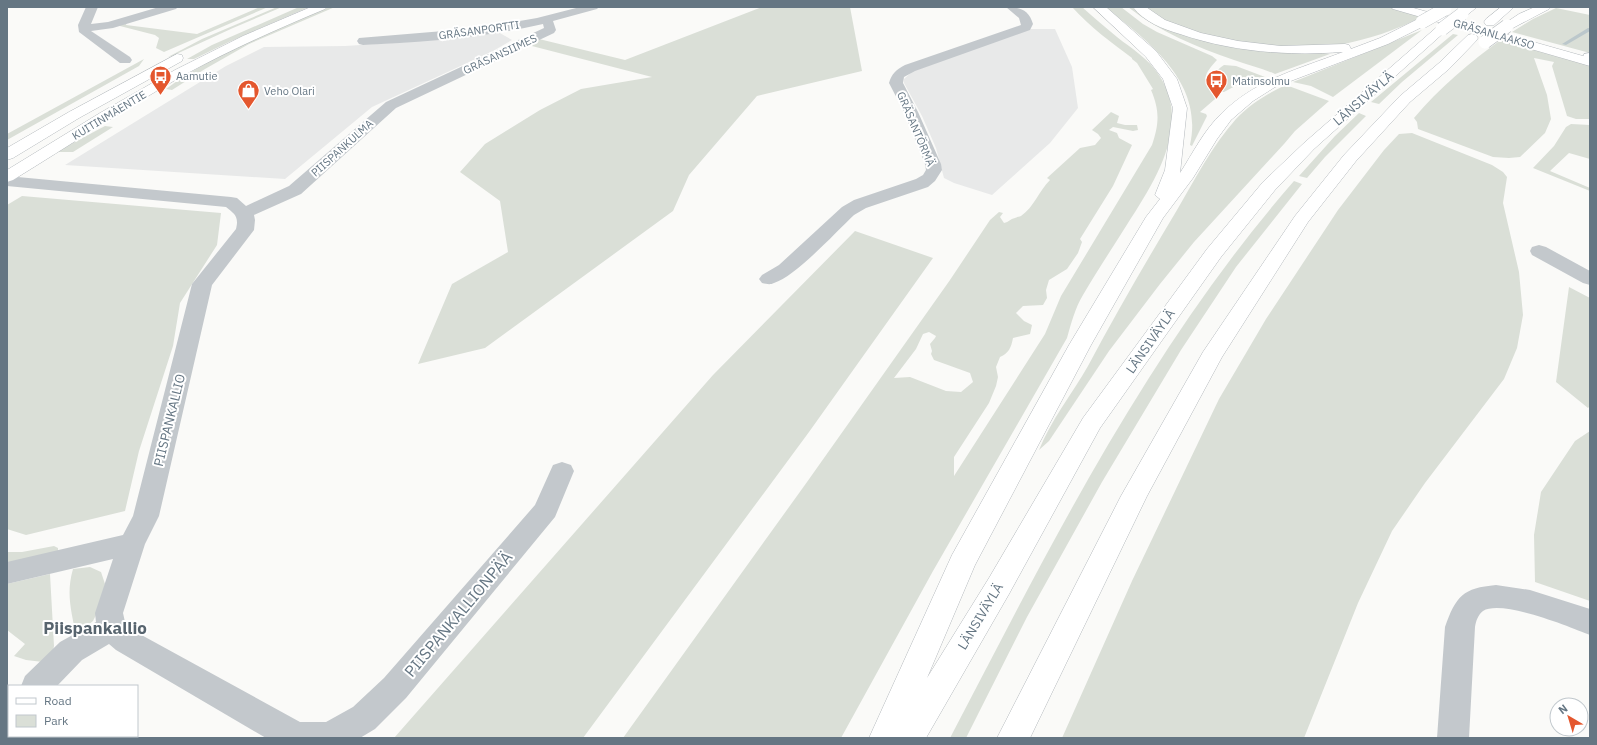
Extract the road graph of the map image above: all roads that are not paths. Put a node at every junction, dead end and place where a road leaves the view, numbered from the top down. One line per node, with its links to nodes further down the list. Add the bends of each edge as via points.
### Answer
1 (92, 7): 16 (street)
2 (172, 7): 16 (street, via 109,25)
3 (294, 7): 17 (main road)
4 (321, 7): 26 (main road, KUITINMÄENTIE, via 204,60)
5 (593, 7): 15 (street, GRÄSANPORTTI)
6 (1012, 7): 31 (street, GRÄSANTÖRMÄ, via 1025,17 1026,27 902,71 896,79 934,170 929,178 848,211 786,269)
7 (1099, 7): 29 (main road, via 1151,54 1170,79 1180,108 1173,170)
8 (1139, 7): 18 (main road, via 1150,17 1186,33 1255,47 1328,49 1354,47)
9 (1397, 7): 21 (main road, GRÄSANLAAKSO)
10 (1415, 7): 21 (main road, GRÄSANLAAKSO)
11 (1508, 7): 23 (main road)
12 (1545, 7): 23 (main road, bridge, via 1507,26)
13 (1447, 8): 18 (main road, bridge)
14 (1466, 11): 41 (main road, LÄNSIVÄYLÄ, bridge, via 1309,146 1269,186 1210,259 1091,424 999,586)
15 (545, 19): 19 (street, GRÄSANPORTTI, via 460,34); 24 (street, GRÄSANSIIMES, via 550,30)
16 (85, 28): 22 (street, via 88,36)
17 (232, 32)
18 (1384, 40): 29 (main road, via 1270,84 1248,98 1226,117)
19 (363, 41)
20 (186, 54): 25 (main road, KUITINMÄENTIE, via 135,80)
21 (1590, 58)
22 (125, 60)
23 (1444, 66): 42 (main road, via 1405,99 1350,158 1301,220 1211,357 1134,496)
24 (438, 82): 28 (street, PIISPANKULMA, via 391,105 295,190)
25 (7, 155)
26 (7, 177)
27 (7, 181): 28 (street, via 231,202)
28 (245, 213): 34 (street, PIISPANKALLIO, via 248,221 244,230 202,284 146,516)
29 (1155, 217): 40 (main road, via 1080,345 962,563)
30 (1539, 251): 32 (street)
31 (769, 279)
32 (1590, 279)
33 (562, 471): 39 (street, PIISPANKALLIONPÄÄ, via 546,510 395,688 364,718)
34 (132, 544): 35 (street); 37 (street, PIISPANKALLIO, via 109,613)
35 (7, 573)
36 (1590, 622): 43 (street, via 1518,599 1490,596 1473,602 1464,613 1460,627)
37 (112, 628): 38 (street, via 71,651); 39 (street, via 126,641 297,738)
38 (37, 685)
39 (332, 738)
40 (885, 738)
41 (908, 738)
42 (1014, 738)
43 (1453, 738)

